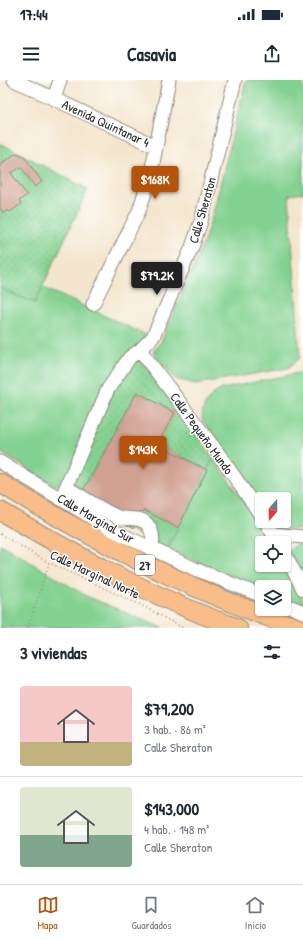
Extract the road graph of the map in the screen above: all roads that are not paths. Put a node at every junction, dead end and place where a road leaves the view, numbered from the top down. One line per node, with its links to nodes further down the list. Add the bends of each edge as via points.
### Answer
1 (14, 80): 5 (street, Avenida Quintanar 4)
2 (60, 80): 5 (street)
3 (169, 80): 6 (street)
4 (235, 80): 8 (street, Calle Sheraton, via 201,221 153,337)
5 (54, 99): 6 (street, Avenida Quintanar 4)
6 (155, 146): 7 (street, via 151,172 139,211)
7 (93, 304)
8 (140, 350): 11 (street, Calle Sheraton, via 130,357 108,389); 12 (street, Calle Pequeño Mundo)
9 (0, 462): 11 (street, Calle Marginal Sur)
10 (0, 483): 25 (highway, 27, via 127,557 222,599)
11 (64, 493): 18 (street, Calle Marginal Sur, via 112,530); 18 (street, via 117,516 146,522 153,533)
12 (255, 507)
13 (0, 511): 24 (highway, 27, via 94,564 155,594)
14 (291, 537): 15 (street)
15 (303, 537)
16 (303, 540): 17 (street)
17 (291, 542)
18 (152, 550): 21 (street, Calle Marginal Sur)
19 (291, 566): 20 (street)
20 (303, 589)
21 (255, 593)
22 (291, 607): 23 (street)
23 (303, 612)
24 (238, 628)
25 (299, 628)

